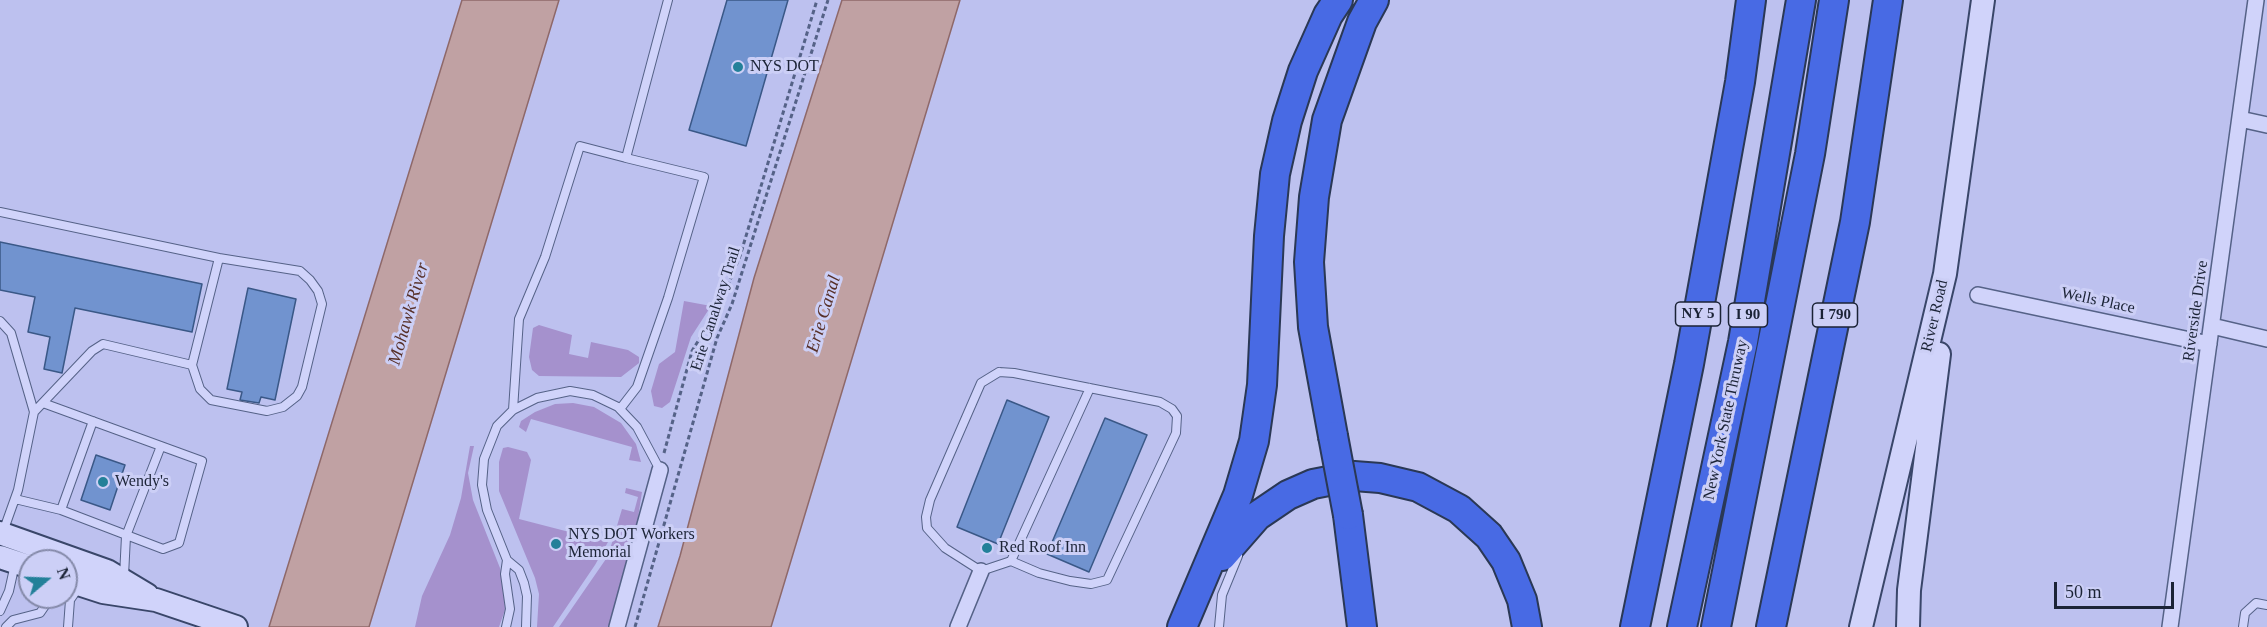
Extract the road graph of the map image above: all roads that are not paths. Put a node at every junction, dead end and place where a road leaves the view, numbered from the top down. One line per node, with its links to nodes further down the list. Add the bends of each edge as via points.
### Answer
1 (668, 0): 12 (lane)
2 (1338, 0): 43 (highway, via 1303,71 1287,121 1275,174 1262,385 1254,441 1238,495)
3 (1374, 0): 59 (highway, bridge, via 1362,22 1327,120 1314,197 1310,262 1313,327 1348,515)
4 (1751, 0): 61 (highway, NY 5, via 1689,364)
5 (1801, 0): 62 (highway, New York State Thruway / I 90, via 1743,342)
6 (1834, 0): 63 (highway, New York State Thruway / I 90, via 1810,154)
7 (1888, 0): 64 (highway, I 790, via 1855,222)
8 (1983, 0): 15 (main road, River Road)
9 (2256, 0): 10 (street, Riverside Drive)
10 (2240, 120): 11 (street); 18 (street, Riverside Drive)
11 (2267, 125)
12 (626, 158): 24 (lane, via 704,177 637,387); 25 (lane, via 580,146 545,256 519,319)
13 (0, 212): 14 (lane)
14 (219, 258): 21 (lane); 21 (lane, via 300,271 310,279 322,304 302,387 283,407 267,411 211,400 200,389)
15 (1945, 274): 65 (main road, River Road); 66 (main road, via 1943,327 1909,590)
16 (1978, 295): 20 (street, Wells Place)
17 (0, 321): 26 (lane, via 11,333)
18 (2212, 326): 19 (street); 20 (street, Riverside Drive)
19 (2267, 339)
20 (2209, 344): 67 (street, Riverside Drive)
21 (192, 365): 23 (lane, via 103,344)
22 (1090, 388): 38 (lane); 38 (lane, via 1160,402 1177,416 1176,433 1113,571 1107,580 1091,584 1039,573); 40 (lane, via 999,372 981,383 926,517 933,538)
23 (43, 403): 26 (lane); 27 (lane)
24 (620, 409): 25 (lane, via 593,395 570,391 537,398); 29 (lane, via 638,427)
25 (513, 410): 37 (lane, via 497,426 484,459 482,486)
26 (34, 412): 31 (lane)
27 (93, 421): 28 (lane); 32 (lane)
28 (161, 446): 34 (lane); 34 (lane, via 202,461 179,543 163,549)
29 (660, 470): 55 (street)
30 (1288, 495): 35 (lane); 43 (highway, via 1257,516 1234,540); 60 (highway, via 1313,484 1354,476 1380,478 1418,487 1459,509 1489,536 1506,561 1522,600)
31 (15, 499): 32 (lane); 33 (lane)
32 (61, 510): 34 (lane)
33 (2, 533): 41 (main road, via 106,571)
34 (126, 536): 41 (lane)
35 (1248, 541)
36 (1242, 550): 58 (lane, via 1222,595)
37 (507, 560): 53 (lane, via 510,609); 54 (lane, via 519,570 527,596)
38 (1011, 561): 40 (lane)
39 (15, 562): 48 (lane)
40 (981, 571): 56 (street)
41 (123, 581): 44 (main road)
42 (78, 584): 44 (main road, via 103,592)
43 (1198, 589): 57 (highway)
44 (156, 600): 49 (main road)
45 (2267, 605): 68 (lane, via 2256,603 2246,613)
46 (43, 609): 50 (lane, via 13,620)
47 (69, 609): 51 (lane)
48 (0, 611)
49 (200, 621): 52 (main road)
50 (6, 627)
51 (68, 627)
52 (236, 627)
53 (506, 627)
54 (526, 627)
55 (617, 627)
56 (958, 627)
57 (1182, 627)
58 (1219, 627)
59 (1362, 627)
60 (1527, 627)
61 (1635, 627)
62 (1682, 627)
63 (1716, 627)
64 (1770, 627)
65 (1861, 627)
66 (1908, 627)
67 (2170, 627)
68 (2243, 627)

